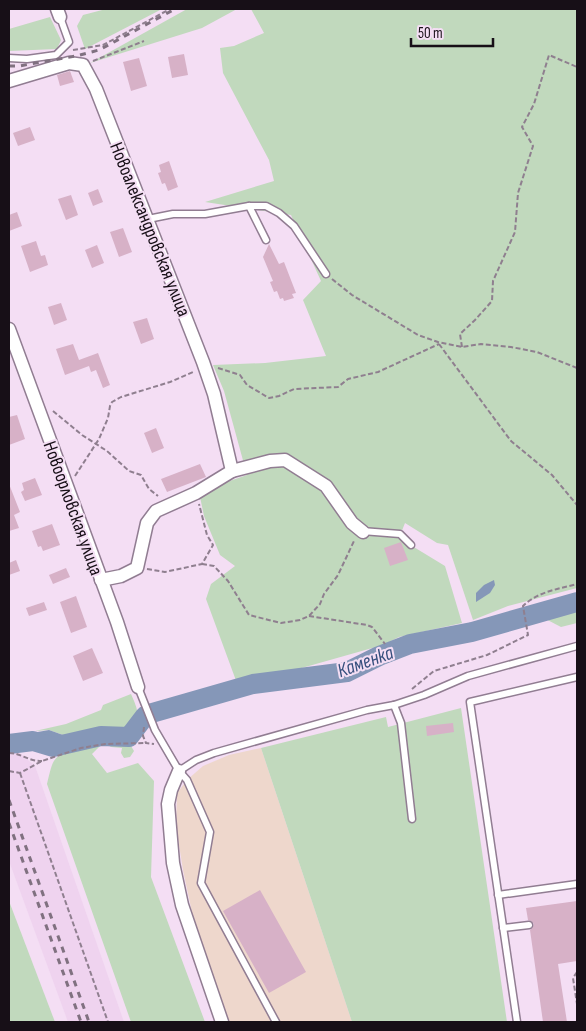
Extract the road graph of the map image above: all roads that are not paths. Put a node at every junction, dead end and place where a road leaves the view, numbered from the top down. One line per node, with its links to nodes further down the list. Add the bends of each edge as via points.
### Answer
1 (59, 13): 2 (lane, via 69,42 56,55)
2 (9, 58)
3 (9, 81): 5 (street, Новоалександровская улица, via 69,63 83,65 96,89)
4 (249, 206): 5 (lane); 6 (lane); 7 (lane, via 266,206 294,226)
5 (148, 219): 10 (street, Новоалександровская улица, via 214,394)
6 (266, 240)
7 (326, 274)
8 (9, 329): 13 (street, Новоорловская улица)
9 (285, 460): 10 (lane); 11 (street)
10 (232, 471): 13 (street, via 196,493 156,511 147,523 136,568 121,576)
11 (326, 486): 12 (lane, via 352,523 363,532 400,534)
12 (411, 544)
13 (100, 580): 16 (street, Новоорловская улица)
14 (577, 646): 17 (lane, via 468,676)
15 (577, 677): 21 (lane, via 470,702)
16 (138, 686): 18 (lane, via 155,730)
17 (394, 705): 18 (lane, via 214,752); 19 (lane, via 401,722)
18 (179, 771): 24 (street, via 168,804 173,863 182,905); 25 (lane, via 187,780 210,832 201,883)
19 (412, 819)
20 (577, 884): 21 (lane)
21 (498, 896): 23 (lane)
22 (529, 925): 23 (lane)
23 (503, 928): 26 (lane)
24 (222, 1022)
25 (276, 1022)
26 (517, 1022)

